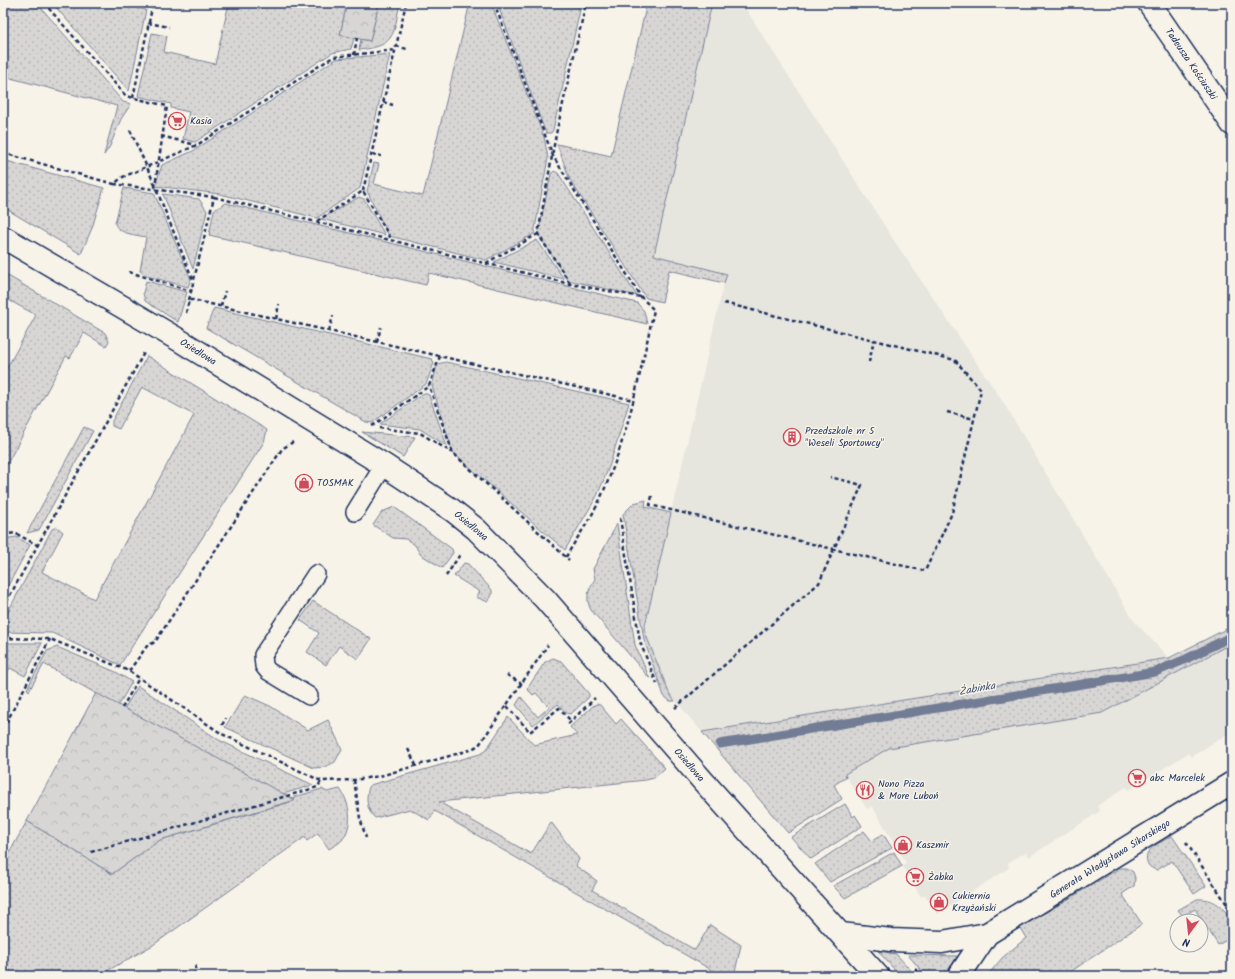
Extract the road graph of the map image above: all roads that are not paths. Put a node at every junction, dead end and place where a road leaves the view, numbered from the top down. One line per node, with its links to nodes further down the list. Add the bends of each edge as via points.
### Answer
1 (1149, 3): 2 (street, Tadeusza Kościuszki)
2 (1232, 124)
3 (3, 237): 4 (street, Osiedlowa, via 174,337)
4 (389, 468): 5 (lane); 9 (street, Osiedlowa, via 456,512 519,570)
5 (355, 512)
6 (316, 574): 7 (lane, via 263,655 264,666 268,671)
7 (309, 696)
8 (1232, 783): 10 (street, Generała Władysława Sikorskiego)
9 (841, 934): 10 (street, Generała Władysława Sikorskiego, via 891,940 942,942); 11 (street)
10 (988, 934): 12 (street, Generała Władysława Sikorskiego)
11 (878, 976)
12 (959, 976)

